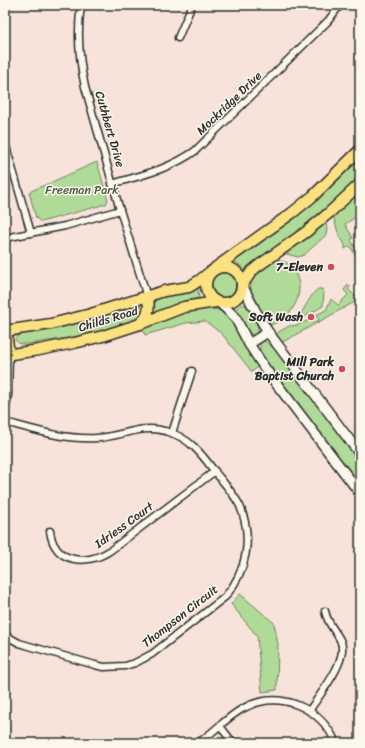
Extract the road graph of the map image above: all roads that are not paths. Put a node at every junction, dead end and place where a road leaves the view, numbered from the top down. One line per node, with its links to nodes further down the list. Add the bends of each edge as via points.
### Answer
1 (81, 5): 7 (street, Cuthbert Drive, via 81,68)
2 (192, 5): 4 (street)
3 (340, 5): 7 (street, Mockridge Drive, via 334,15 196,151 167,168)
4 (178, 38)
5 (5, 143): 10 (street)
6 (360, 150): 12 (main road, Childs Road, via 313,196)
7 (112, 184): 9 (street, Cuthbert Drive)
8 (360, 184): 13 (main road, via 323,219 258,266)
9 (120, 210): 10 (street); 14 (street, Cuthbert Drive)
10 (31, 233): 11 (street)
11 (5, 238)
12 (213, 270): 13 (main road, via 221,266 233,269 241,278); 14 (main road, Childs Road, via 189,287); 15 (main road, via 207,277 206,289 211,298)
13 (242, 285): 15 (main road, via 235,300); 18 (main road)
14 (147, 297): 16 (main road, Cuthbert Drive, via 149,311); 17 (main road, Childs Road, via 51,324)
15 (218, 302): 16 (main road, Childs Road, via 184,307); 19 (main road, via 235,317)
16 (140, 324): 20 (main road, Childs Road, via 74,343)
17 (6, 331): 20 (main road)
18 (268, 332): 19 (main road); 27 (main road)
19 (249, 344): 29 (main road)
20 (7, 354): 23 (street)
21 (5, 366): 23 (street)
22 (192, 371): 26 (street)
23 (8, 378): 24 (street)
24 (5, 414)
25 (5, 422): 26 (street, Thompson Circuit, via 75,438 99,438 148,429)
26 (172, 433): 28 (street, Thompson Circuit, via 181,436 195,447)
27 (360, 454)
28 (215, 471): 30 (street, Idriess Court, via 103,556 95,559 79,560 66,556 54,546); 32 (street, Thompson Circuit, via 240,507 247,543 243,567 238,578 231,590 218,603 152,654 125,666 95,665 19,643)
29 (360, 493)
30 (50, 531)
31 (325, 611): 33 (street, via 328,623 342,644 342,656)
32 (5, 635)
33 (309, 710): 34 (street, via 291,702 267,700 241,709); 37 (street, via 328,727)
34 (220, 726): 35 (street); 36 (street)
35 (198, 743)
36 (233, 743)
37 (336, 743)

